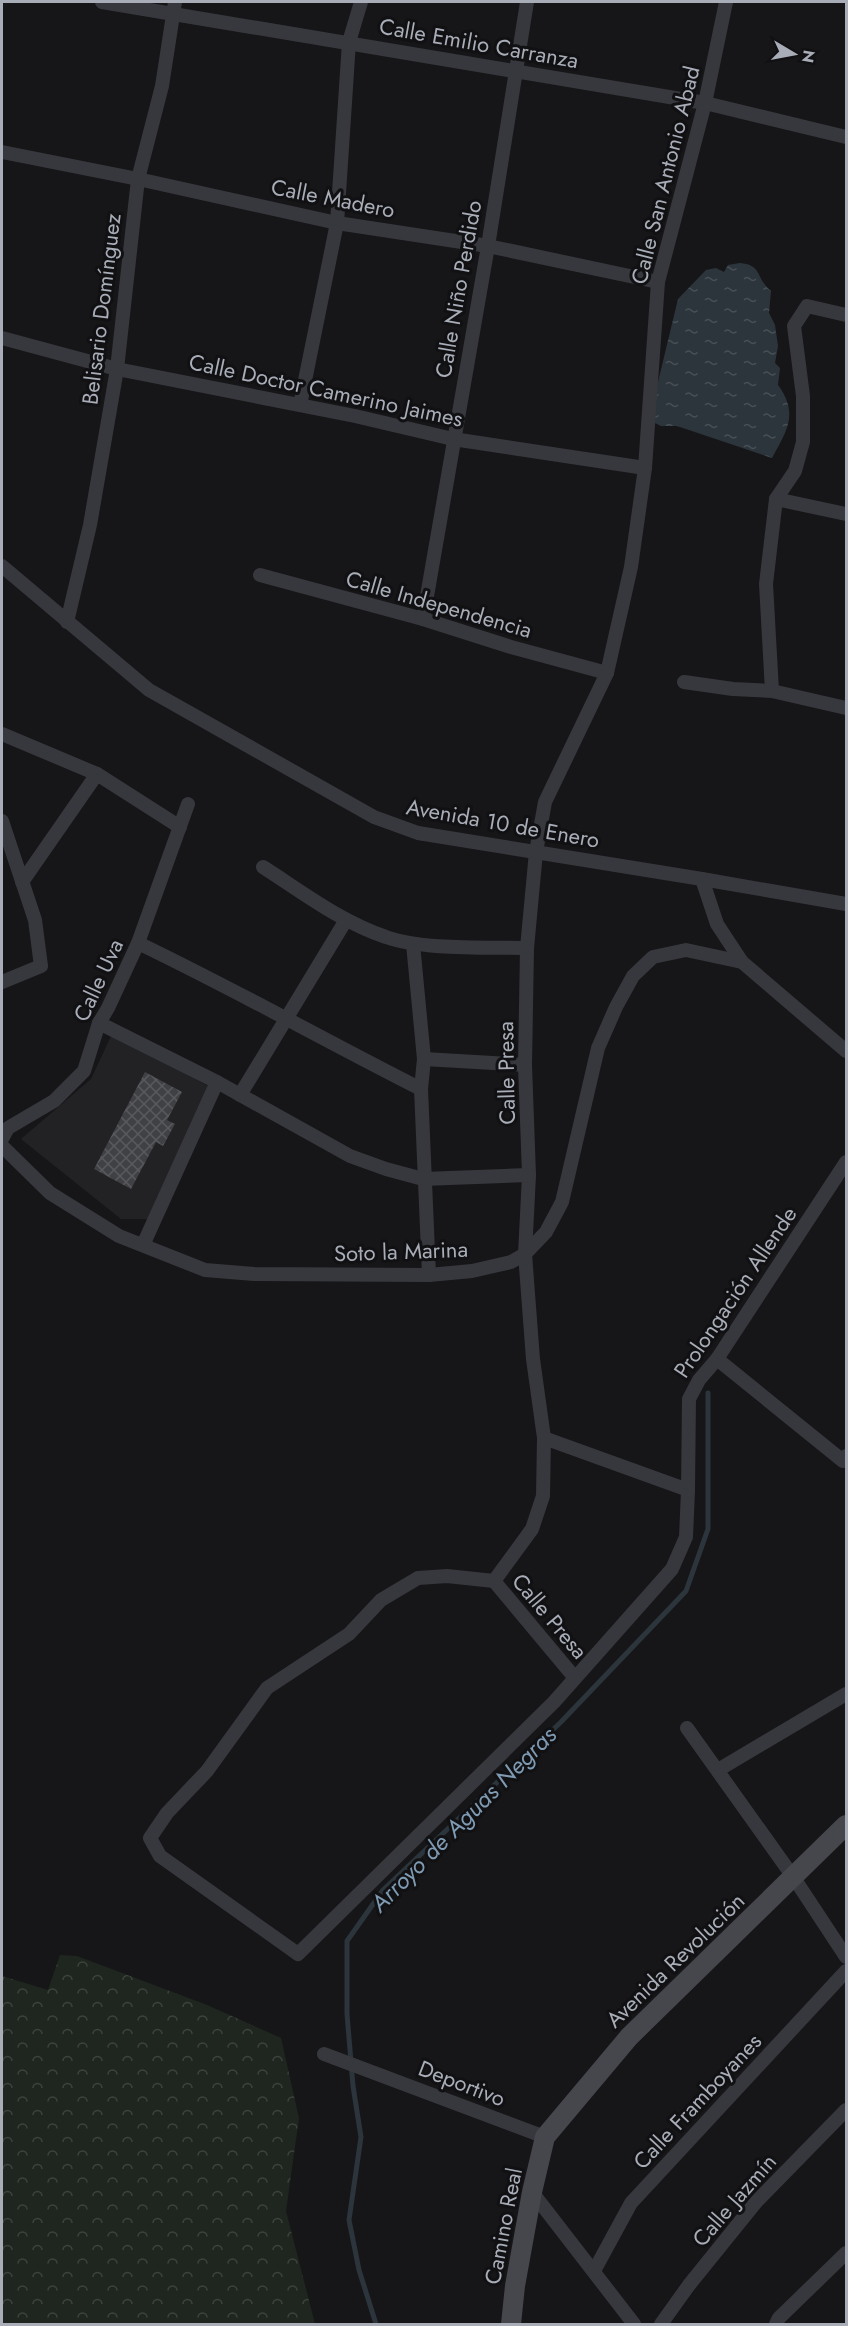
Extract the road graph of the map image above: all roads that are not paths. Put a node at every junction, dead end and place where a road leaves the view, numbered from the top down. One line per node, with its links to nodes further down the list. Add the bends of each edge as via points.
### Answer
1 (102, 2): 5 (street, Calle Emilio Carranza)
2 (361, 2): 6 (street)
3 (527, 2): 7 (street, Calle Niño Perdido)
4 (726, 2): 8 (street, Calle San Antonio Abad)
5 (174, 8): 6 (street, Calle Emilio Carranza); 11 (street, Belisario Domínguez, via 162,86)
6 (349, 42): 7 (street, Calle Emilio Carranza); 12 (street)
7 (515, 72): 8 (street, Calle Emilio Carranza); 13 (street, Calle Niño Perdido)
8 (705, 103): 9 (street, Calle Emilio Carranza); 14 (street, Calle San Antonio Abad)
9 (846, 137)
10 (2, 152): 11 (street, Calle Madero)
11 (138, 179): 12 (street, Calle Madero); 17 (street, Belisario Domínguez)
12 (337, 223): 13 (street, Calle Madero); 18 (street)
13 (488, 246): 14 (street, Calle Madero); 19 (street, Calle Niño Perdido)
14 (658, 282): 20 (street, Calle San Antonio Abad)
15 (846, 315): 21 (street, via 807,306 794,326 803,396 803,442 795,471)
16 (2, 338): 17 (street, Calle Doctor Camerino Jaimes)
17 (117, 369): 18 (street, Calle Doctor Camerino Jaimes); 27 (street, Belisario Domínguez, via 90,525)
18 (300, 405): 19 (street, Calle Doctor Camerino Jaimes)
19 (453, 439): 20 (street, Calle Doctor Camerino Jaimes); 26 (street, Calle Niño Perdido)
20 (645, 468): 24 (street, Calle San Antonio Abad)
21 (776, 499): 22 (street); 30 (street, via 766,584)
22 (846, 514)
23 (2, 566): 27 (street, Avenida 10 de Enero)
24 (631, 567): 28 (street, Calle Presa)
25 (260, 574): 26 (street, Calle Independencia)
26 (423, 619): 28 (street, Calle Independencia)
27 (67, 622): 38 (street, Avenida 10 de Enero, via 149,690 374,817 418,833)
28 (607, 673): 38 (street, Calle Presa, via 544,802)
29 (684, 682): 30 (street)
30 (772, 691): 31 (street)
31 (846, 708)
32 (2, 734): 33 (street)
33 (97, 774): 36 (street); 41 (street)
34 (188, 804): 36 (street, Calle Uva)
35 (2, 821): 37 (street)
36 (180, 827): 44 (street, Calle Uva)
37 (5, 841): 41 (street)
38 (536, 852): 40 (street, Avenida 10 de Enero); 46 (street, Calle Presa)
39 (262, 867): 43 (street)
40 (702, 879): 42 (street, Avenida 10 de Enero); 47 (street, via 717,924)
41 (22, 882): 48 (street, via 35,920 41,966)
42 (846, 904)
43 (346, 920): 45 (street, via 386,938); 49 (street)
44 (138, 943): 49 (street); 50 (street, Calle Uva)
45 (413, 944): 46 (street); 52 (street)
46 (527, 948): 53 (street, Calle Presa)
47 (742, 962): 51 (street); 63 (street, Soto la Marina, via 686,950 653,957 633,976 598,1048 562,1202 546,1232)
48 (2, 982)
49 (286, 1020): 55 (street); 56 (street)
50 (99, 1023): 54 (street); 57 (street, Calle Uva, via 84,1071 54,1101 8,1128)
51 (846, 1051)
52 (424, 1059): 53 (street); 55 (street)
53 (525, 1065): 60 (street, Calle Presa)
54 (217, 1082): 56 (street); 62 (street)
55 (421, 1089): 61 (street)
56 (240, 1095): 61 (street, via 350,1156)
57 (2, 1139)
58 (2, 1146): 62 (street, Soto la Marina, via 50,1193 119,1236)
59 (846, 1162): 65 (street, Prolongación Allende)
60 (529, 1174): 61 (street); 63 (street, Calle Presa)
61 (423, 1179): 64 (street)
62 (143, 1245): 64 (street, Soto la Marina, via 205,1270)
63 (525, 1254): 64 (street, Soto la Marina, via 511,1262 471,1271); 66 (street, Calle Presa)
64 (429, 1275)
65 (717, 1359): 67 (street, via 843,1461); 68 (street, Prolongación Allende, via 689,1399)
66 (544, 1438): 68 (street); 69 (street, Calle Presa, via 543,1496 532,1530)
67 (846, 1456)
68 (688, 1490): 70 (street, Prolongación Allende, via 686,1537 672,1569)
69 (494, 1581): 70 (street, Calle Presa); 70 (street, Calle Presa, via 447,1576 418,1578 381,1600 349,1634 267,1688 207,1771 167,1813 150,1838 160,1856 298,1954)
70 (574, 1678)
71 (846, 1694): 73 (street)
72 (687, 1728): 73 (street)
73 (718, 1770): 75 (street)
74 (846, 1825): 75 (street, Avenida Revolución)
75 (794, 1878): 76 (street); 80 (street, Avenida Revolución, via 629,2037)
76 (846, 1957)
77 (846, 1971): 83 (street, Calle Framboyanes, via 632,2203)
78 (324, 2054): 80 (street, Deportivo)
79 (846, 2110): 86 (street, Calle Jazmín, via 756,2202)
80 (545, 2137): 81 (street, Camino Real)
81 (532, 2192): 83 (street); 84 (street, Camino Real)
82 (846, 2253): 87 (street)
83 (594, 2271): 85 (street)
84 (511, 2325)
85 (634, 2325)
86 (661, 2325)
87 (776, 2325)

